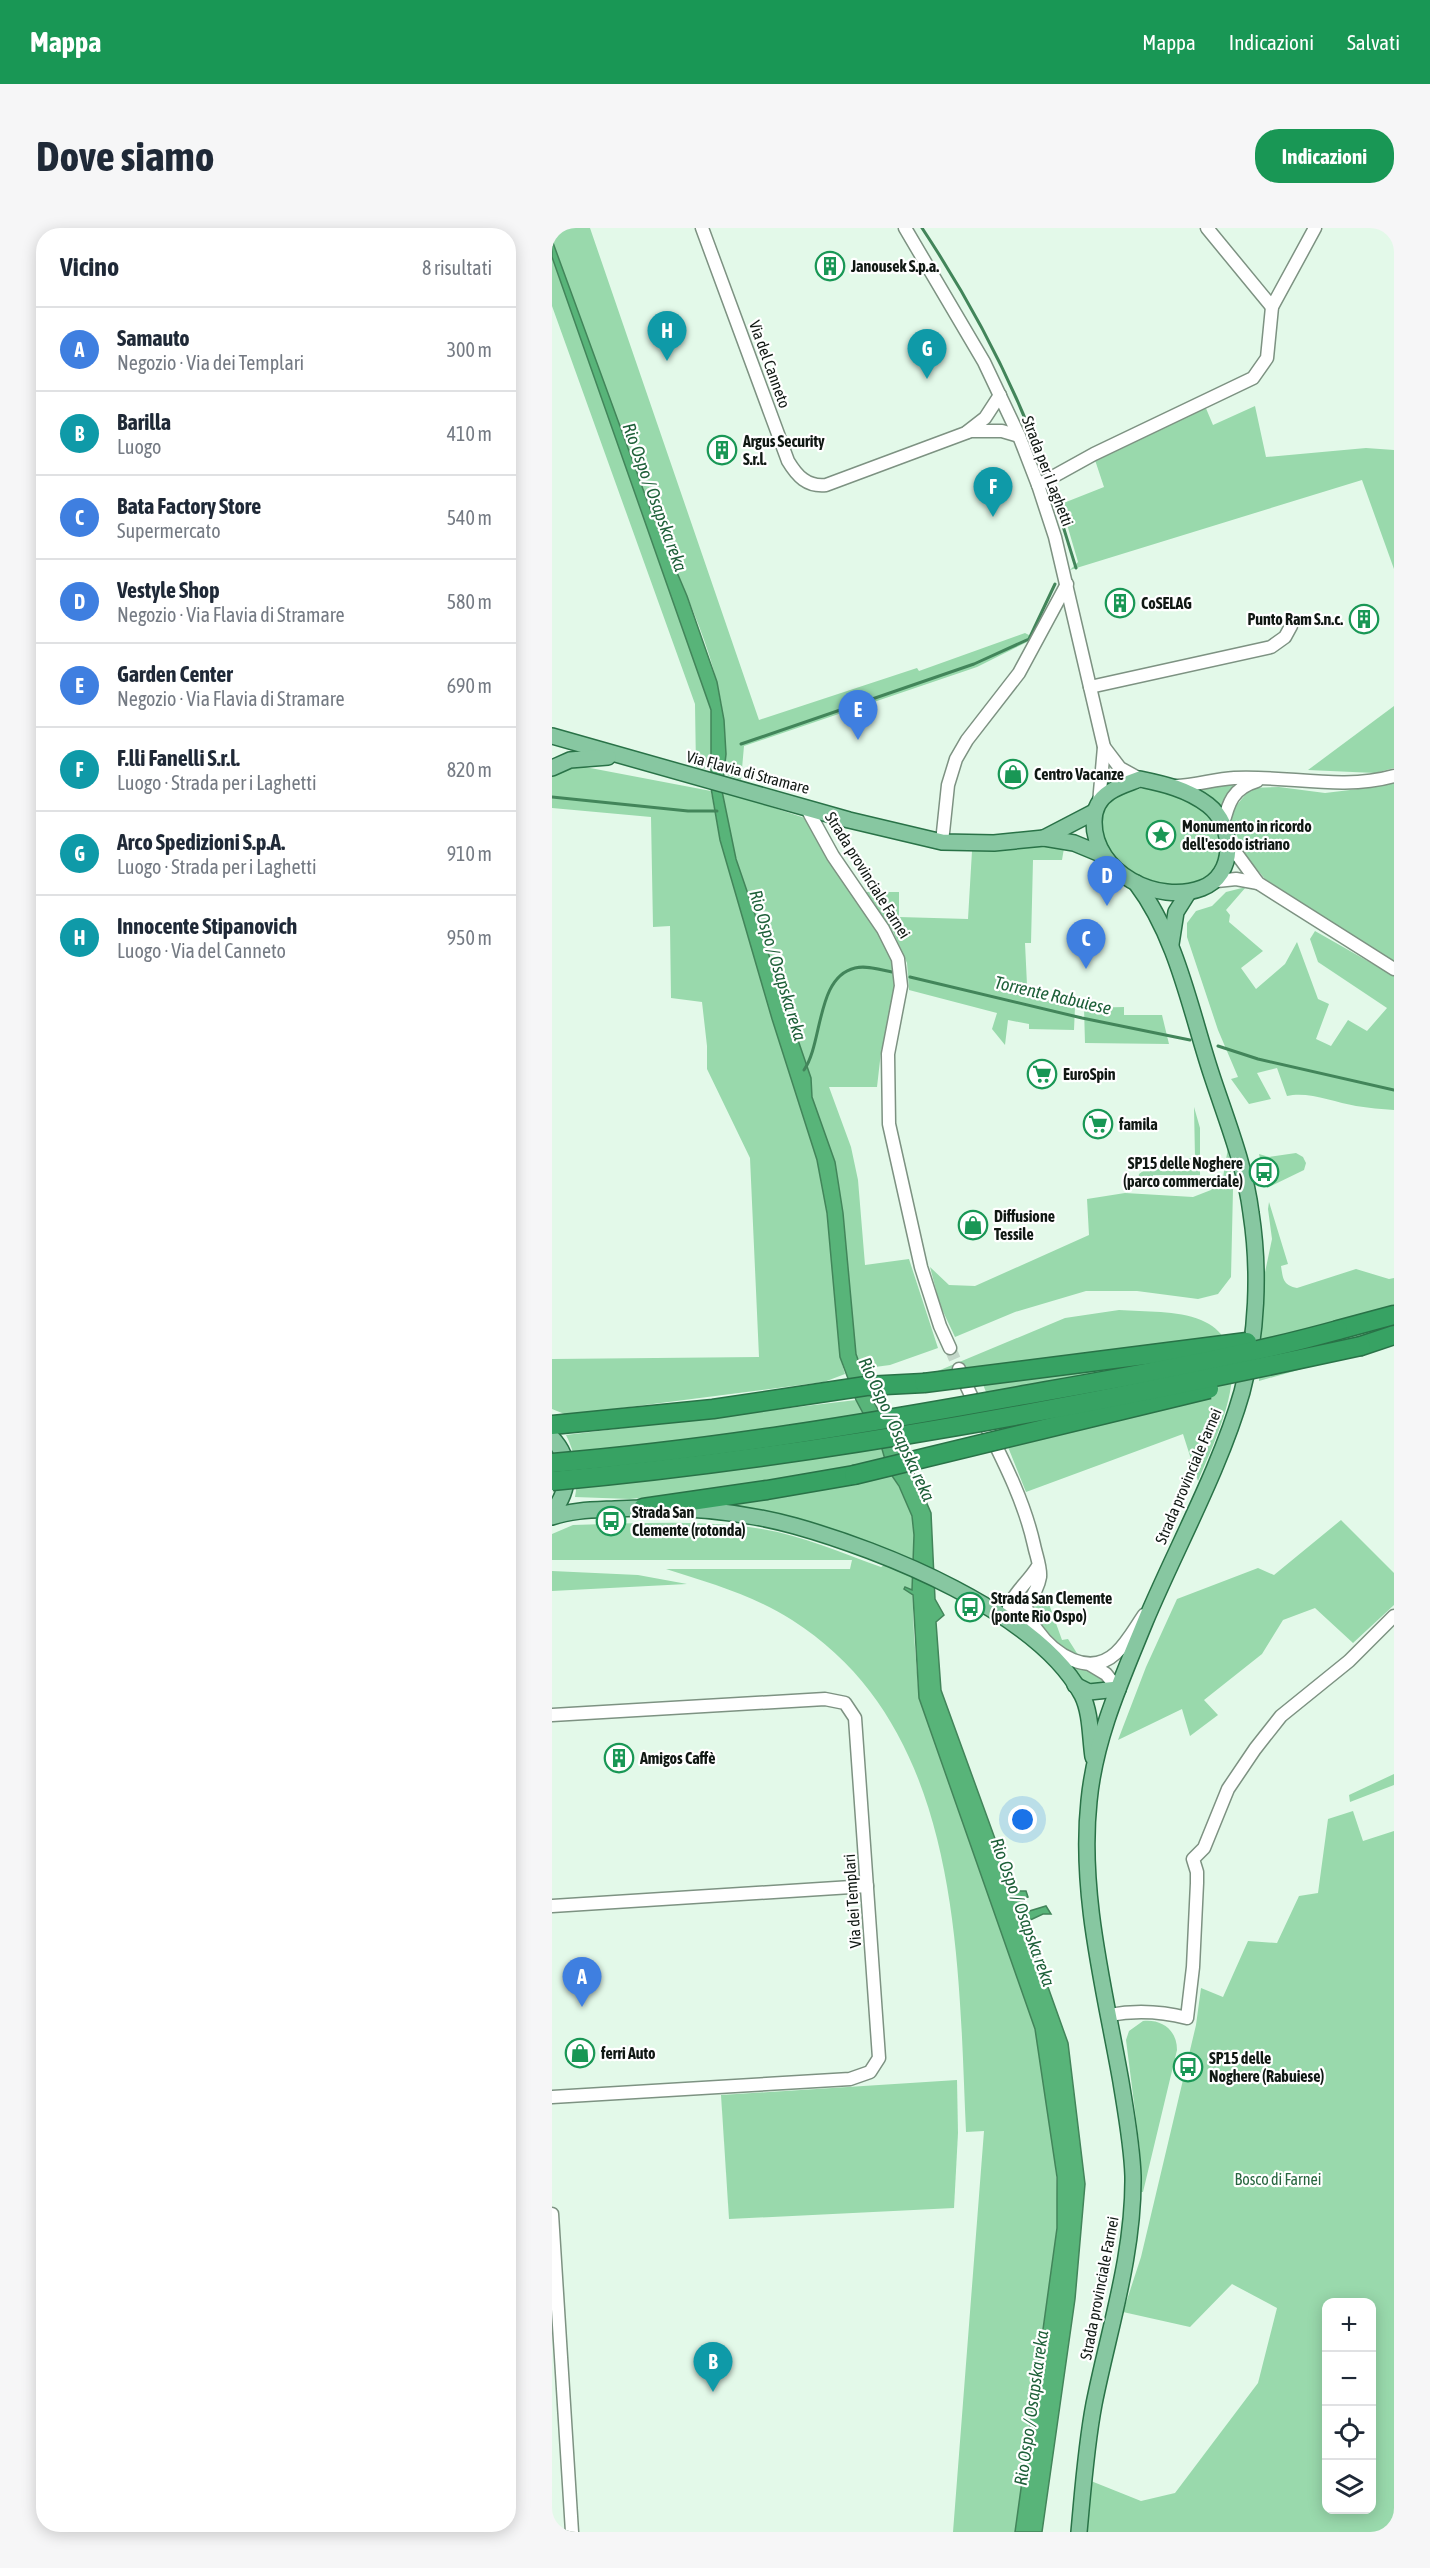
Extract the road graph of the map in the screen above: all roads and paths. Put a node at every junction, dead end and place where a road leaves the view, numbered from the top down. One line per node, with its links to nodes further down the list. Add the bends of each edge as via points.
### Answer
1 (702, 228): 7 (street, Via del Canneto, via 788,460 801,478 817,486 826,485)
2 (905, 228): 6 (street, Strada per i Laghetti)
3 (1207, 228): 5 (street)
4 (1314, 228): 5 (street)
5 (1272, 307): 9 (street, via 1267,358 1249,381 1094,454)
6 (1000, 394): 7 (street, Via del Canneto, via 985,418); 8 (street, Strada per i Laghetti)
7 (966, 433): 8 (street, Via del Canneto, via 994,430)
8 (1019, 436): 9 (street, Strada per i Laghetti)
9 (1038, 485): 10 (street, Strada per i Laghetti)
10 (1067, 584): 12 (street, Strada per i Laghetti); 25 (street, via 1019,673 956,759 948,785)
11 (1291, 626): 12 (street, via 1285,637 1271,647)
12 (1090, 687): 14 (street, Strada per i Laghetti)
13 (552, 736): 15 (main road, Via Flavia di Stramare)
14 (1104, 747): 19 (street, Strada per i Laghetti, via 1120,768); 22 (street, Strada per i Laghetti)
15 (620, 756): 16 (main road, Via Flavia di Stramare, via 570,760); 21 (main road, Via Flavia di Stramare)
16 (552, 768)
17 (1394, 776): 18 (street, via 1335,784)
18 (1263, 778): 20 (street); 23 (street, via 1235,792)
19 (1140, 779): 20 (main road, Via Flavia di Stramare); 22 (main road, Via Flavia di Stramare, via 1109,792)
20 (1171, 786): 23 (main road, Via Flavia di Stramare, via 1210,806)
21 (806, 807): 25 (main road, Via Flavia di Stramare); 38 (street, Strada provinciale Farnei, via 898,959 901,986 888,1054 890,1124 921,1267)
22 (1096, 807): 24 (main road, Via Flavia di Stramare); 27 (main road, via 1094,834)
23 (1223, 825): 26 (main road, Via Flavia di Stramare)
24 (1044, 838): 25 (main road, Via Flavia di Stramare, via 994,843); 27 (main road, Via Flavia di Stramare, via 1074,843)
25 (942, 842)
26 (1228, 842): 28 (main road, Via Flavia di Stramare, via 1228,862); 30 (street, Via Flavia di Stramare)
27 (1102, 855): 29 (main road, Via Flavia di Stramare)
28 (1216, 881): 30 (street, Via Flavia di Stramare, via 1236,879); 31 (main road, Via Flavia di Stramare)
29 (1136, 883): 31 (main road, Via Flavia di Stramare, via 1161,892); 32 (main road, Strada provinciale Farnei, via 1161,920)
30 (1258, 884): 33 (street, Via Flavia di Stramare)
31 (1188, 893): 32 (main road, Strada provinciale Farnei, via 1176,912)
32 (1171, 947): 48 (main road, Strada provinciale Farnei, via 1246,1185 1255,1253 1255,1293 1242,1392)
33 (1394, 969)
34 (1394, 1315): 35 (highway)
35 (1338, 1330): 40 (highway, bridge, via 924,1383 866,1386 713,1409); 42 (highway, bridge, via 1160,1370 851,1427 678,1451)
36 (1394, 1335): 37 (highway)
37 (1361, 1346): 43 (highway, bridge, via 1164,1388 861,1444); 44 (highway, bridge, via 1167,1401 854,1475)
38 (950, 1348)
39 (959, 1369): 46 (street, via 1016,1486)
40 (552, 1425)
41 (552, 1438): 45 (main road, via 564,1457 567,1475 565,1491)
42 (552, 1463)
43 (552, 1481)
44 (643, 1508): 45 (main road); 51 (main road, via 696,1510 793,1526 892,1561 959,1591)
45 (552, 1515)
46 (1038, 1566): 47 (street); 49 (street, via 1038,1582)
47 (1013, 1598): 49 (street); 51 (street)
48 (1153, 1602): 52 (street, via 1118,1652); 54 (main road, Strada provinciale Farnei)
49 (1025, 1605): 51 (street); 52 (street, via 1037,1630 1059,1652)
50 (1394, 1616): 59 (street, via 1349,1661 1281,1716 1228,1789 1204,1848 1193,1858 1197,1883 1187,2018 1163,2012)
51 (1008, 1620): 53 (main road, via 1033,1638)
52 (1091, 1665): 54 (street, via 1106,1674)
53 (1075, 1684): 54 (main road, via 1089,1692); 56 (main road, via 1086,1705)
54 (1118, 1689): 56 (main road, Strada provinciale Farnei)
55 (552, 1715): 57 (street, Via dei Templari, via 825,1699 845,1703 855,1718)
56 (1094, 1762): 59 (main road, Strada provinciale Farnei, via 1086,1862)
57 (867, 1886): 58 (street); 60 (street, Via dei Templari, via 879,2058 870,2072 850,2079)
58 (552, 1906)
59 (1109, 2015): 63 (main road, Strada provinciale Farnei, via 1133,2172 1132,2216 1094,2406)
60 (552, 2097)
61 (552, 2214): 62 (street)
62 (572, 2532)
63 (1078, 2532)

